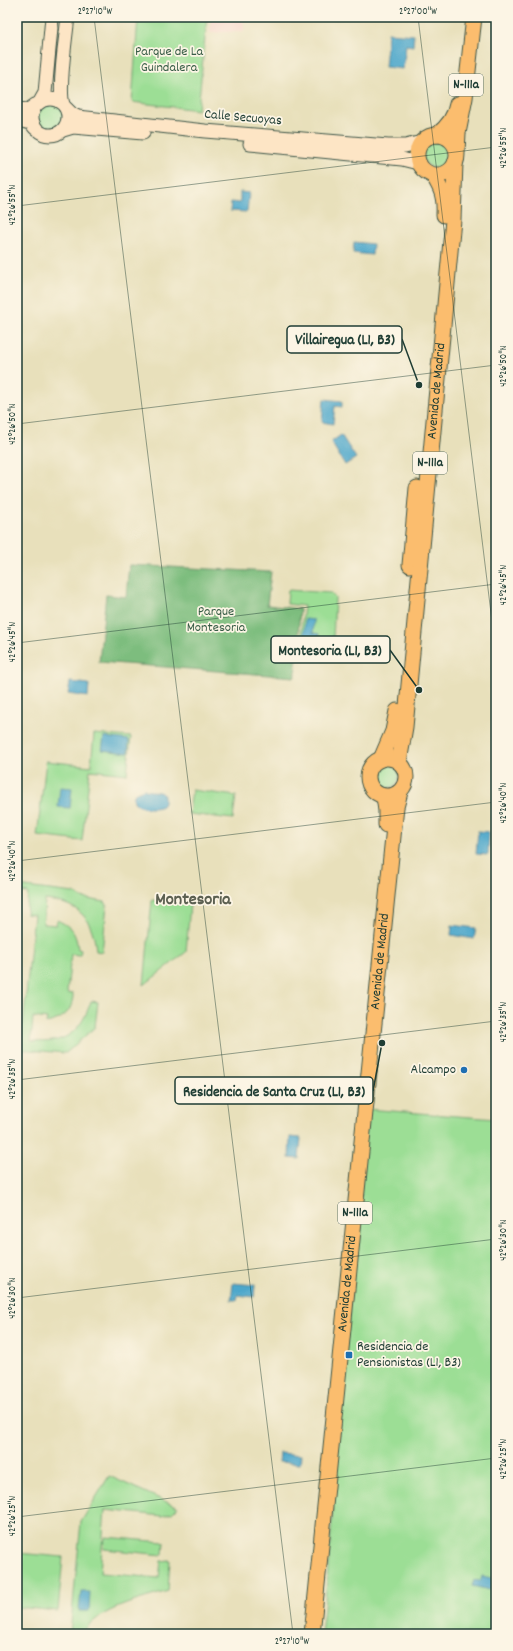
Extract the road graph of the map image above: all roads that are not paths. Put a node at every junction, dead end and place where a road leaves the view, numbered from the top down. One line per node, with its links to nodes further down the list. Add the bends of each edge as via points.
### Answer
1 (52, 17): 5 (main road, via 45,93)
2 (68, 17): 6 (main road, via 62,82 62,100)
3 (464, 17): 11 (main road, N-111a, via 456,110 451,121)
4 (474, 17): 13 (main road, Avenida de Madrid / N-111a)
5 (38, 103): 6 (main road, via 53,98); 7 (main road, via 28,110); 9 (main road, via 31,117)
6 (65, 106): 10 (main road, via 68,119); 12 (main road, Calle Secuoyas, via 78,117 205,131 388,146 406,146)
7 (17, 110)
8 (17, 120): 9 (main road, via 31,123)
9 (35, 128): 10 (main road, via 45,135)
10 (63, 130): 14 (main road, Calle Secuoyas, via 77,128 177,136 402,159)
11 (437, 135): 12 (main road, N-111a); 13 (main road, via 452,142)
12 (422, 142): 14 (main road, via 417,152)
13 (456, 157): 15 (main road, via 446,173); 17 (main road, Avenida de Madrid / N-111a, via 453,220 405,727)
14 (418, 164): 15 (main road, N-111a)
15 (433, 175): 16 (main road, Avenida de Madrid / N-111a, via 442,188 444,221 412,530 396,720)
16 (381, 759): 17 (main road); 19 (main road, N-111a, via 373,764 368,780 373,790)
17 (399, 762): 18 (main road, N-111a, via 406,775 405,785)
18 (400, 792): 19 (main road); 21 (main road, Avenida de Madrid / N-111a, via 396,807)
19 (384, 796): 20 (main road, Avenida de Madrid / N-111a, via 386,821)
20 (303, 1634)
21 (312, 1634)

